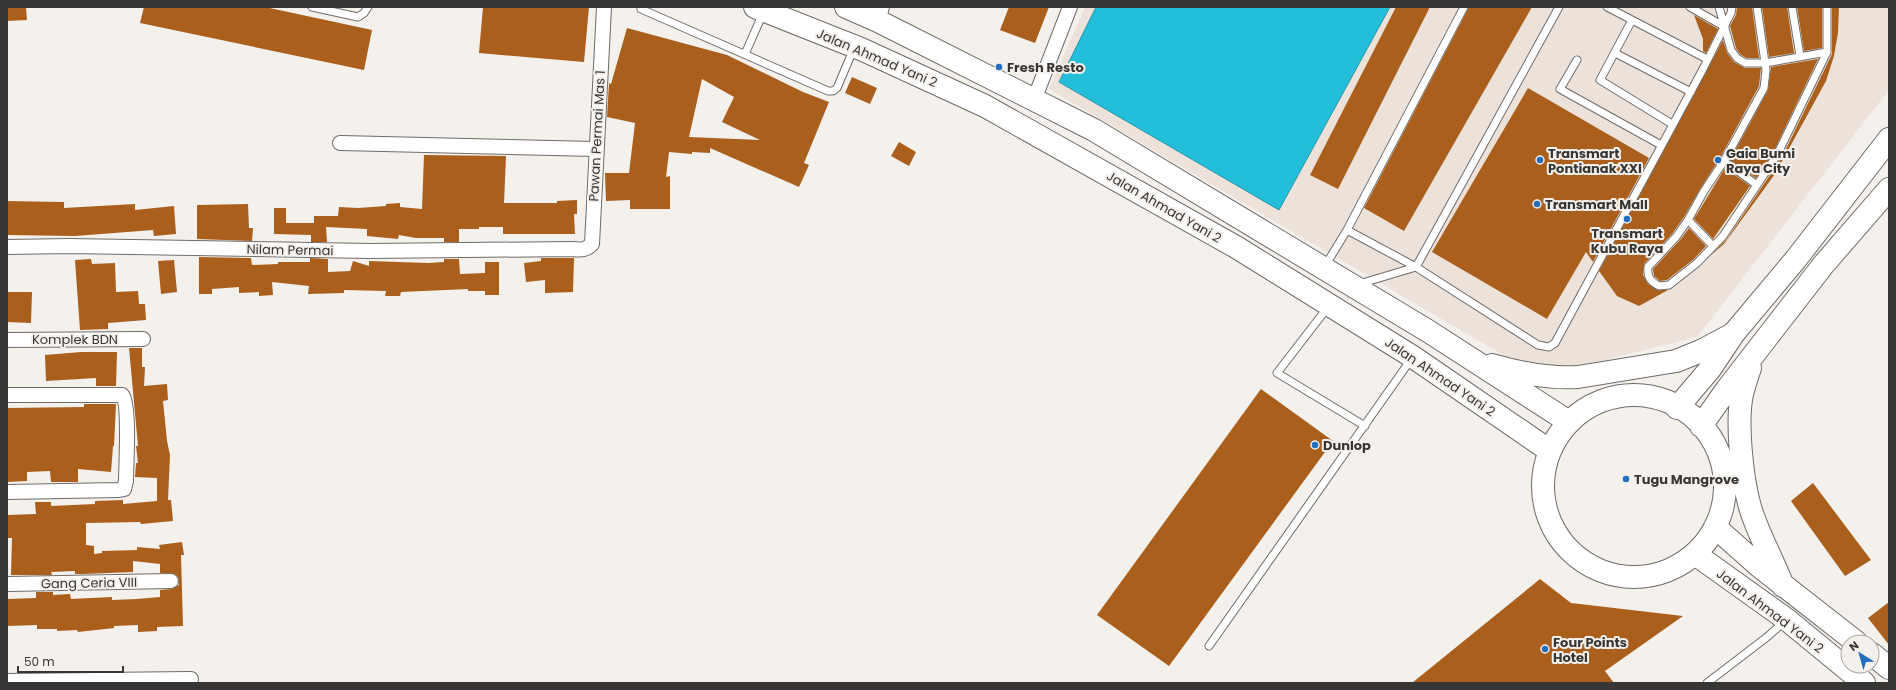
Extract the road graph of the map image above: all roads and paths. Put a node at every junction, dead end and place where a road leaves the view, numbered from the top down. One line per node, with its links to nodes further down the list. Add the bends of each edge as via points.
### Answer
1 (312, 7): 2 (lane, via 358,17)
2 (368, 7)
3 (604, 7): 34 (street, Pawan Permai Mas 1)
4 (846, 7): 17 (highway)
5 (1070, 7): 29 (street)
6 (1464, 7): 39 (lane)
7 (1559, 7): 43 (lane)
8 (1607, 7): 18 (lane)
9 (1690, 7): 19 (lane)
10 (1719, 7): 27 (lane, via 1731,50 1737,58 1745,63)
11 (1732, 7): 19 (lane)
12 (1757, 7): 27 (lane)
13 (1792, 7): 24 (lane)
14 (1827, 7): 21 (lane)
15 (641, 9): 23 (lane)
16 (759, 9): 20 (highway, Jalan Ahmad Yani 2); 23 (lane)
17 (880, 14): 29 (highway)
18 (1632, 20): 22 (lane); 25 (lane)
19 (1724, 27): 25 (lane)
20 (855, 46): 23 (lane, via 837,88 833,91); 46 (highway, Jalan Ahmad Yani 2, via 985,106 1236,247)
21 (1827, 52): 24 (lane); 36 (lane, via 1777,155)
22 (1615, 53): 28 (lane); 30 (lane, via 1600,80)
23 (745, 54)
24 (1800, 56): 27 (lane)
25 (1707, 59): 28 (lane)
26 (1577, 60): 33 (lane, via 1560,90)
27 (1765, 63): 35 (lane, via 1764,88)
28 (1691, 92): 30 (lane)
29 (1034, 100): 44 (highway, via 1094,130)
30 (1672, 124): 33 (lane)
31 (1889, 139): 47 (highway, via 1796,259)
32 (340, 143): 34 (street)
33 (1662, 145): 43 (lane, via 1564,329 1555,343 1549,347 1538,345)
34 (596, 149): 42 (street, Pawan Permai Mas 1, via 592,244 582,250)
35 (1724, 161): 36 (lane); 38 (lane)
36 (1758, 185): 40 (lane, via 1723,236)
37 (1889, 189): 50 (highway, via 1824,264)
38 (1688, 220): 40 (lane); 40 (lane, via 1648,267 1651,281 1658,286 1669,284 1697,264)
39 (1347, 230): 43 (lane); 44 (lane)
40 (1713, 246)
41 (7, 247): 42 (street, Nilam Permai, via 370,251)
42 (573, 249)
43 (1416, 267): 45 (lane)
44 (1324, 268): 45 (highway)
45 (1353, 285): 52 (highway)
46 (1330, 306): 51 (highway, Jalan Ahmad Yani 2); 56 (lane, via 1277,373)
47 (1734, 333): 52 (highway, via 1676,361 1578,377 1541,376); 54 (highway, via 1710,369)
48 (143, 339): 49 (street, Komplek BDN)
49 (7, 340)
50 (1755, 354): 57 (highway); 64 (highway, via 1742,395 1740,437 1750,506)
51 (1413, 357): 56 (lane); 58 (highway, Jalan Ahmad Yani 2)
52 (1477, 361): 55 (highway)
53 (7, 395): 59 (street, via 122,395 126,403 124,489)
54 (1677, 408): 55 (highway, via 1654,397 1630,395 1606,399); 57 (highway)
55 (1569, 422): 58 (highway)
56 (1365, 426): 67 (lane)
57 (1701, 426): 60 (highway, via 1715,443 1723,466 1725,491)
58 (1550, 451): 61 (highway, via 1544,472 1543,495 1548,517 1558,537 1572,554 1590,567 1611,575 1656,575 1677,567)
59 (7, 492)
60 (1715, 527): 61 (highway); 64 (highway)
61 (1695, 554): 65 (highway, Jalan Ahmad Yani 2)
62 (171, 581): 63 (street, Gang Ceria VIII)
63 (7, 584)
64 (1783, 586): 66 (highway)
65 (1786, 620): 70 (lane, via 1768,637); 71 (highway, Jalan Ahmad Yani 2)
66 (1846, 634)
67 (1209, 646)
68 (191, 679): 69 (street)
69 (7, 681)
70 (1707, 683)
71 (1864, 683)

